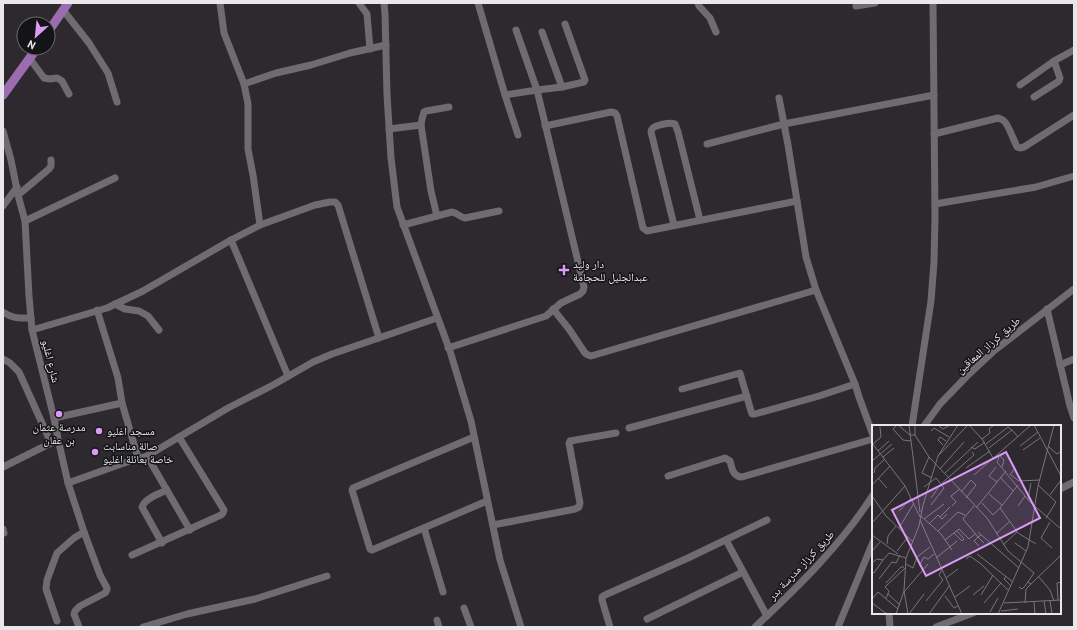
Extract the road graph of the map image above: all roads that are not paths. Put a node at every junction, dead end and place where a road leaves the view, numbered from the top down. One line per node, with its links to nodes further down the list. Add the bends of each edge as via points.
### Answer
1 (220, 3): 21 (street, via 224,33)
2 (359, 3): 16 (street, via 367,14)
3 (384, 3): 15 (street)
4 (478, 3): 27 (street)
5 (698, 3): 14 (street, via 710,18)
6 (875, 3): 9 (street)
7 (933, 3): 28 (street)
8 (65, 6): 10 (main road); 31 (street, via 108,74)
9 (856, 6)
10 (56, 20)
11 (565, 24): 23 (street, via 585,80)
12 (516, 30): 24 (street)
13 (542, 32): 23 (street)
14 (716, 32)
15 (386, 45): 16 (street); 37 (street)
16 (370, 49): 21 (street, via 276,73)
17 (1074, 50): 20 (street)
18 (32, 56): 19 (main road)
19 (30, 59): 25 (street, via 44,78 57,78 62,81); 26 (main road)
20 (1054, 61): 22 (street); 29 (street, via 1060,81)
21 (244, 84): 54 (street, via 249,111 248,149)
22 (1020, 85)
23 (562, 87): 24 (street)
24 (537, 90): 27 (street); 36 (street)
25 (70, 94)
26 (3, 95)
27 (505, 95): 40 (street)
28 (934, 95): 34 (street); 39 (street)
29 (1034, 97)
30 (779, 98): 34 (street)
31 (117, 102)
32 (449, 107): 35 (street, via 424,112)
33 (1074, 114): 39 (street, via 1020,148 1017,147 1006,122 998,118)
34 (784, 124): 41 (street); 47 (street)
35 (421, 125): 37 (street); 51 (street, via 431,191)
36 (545, 126): 56 (street, via 614,113 617,116 643,228 647,231); 61 (street, via 584,287 580,294)
37 (389, 129): 55 (street, via 397,207)
38 (3, 131): 45 (street, شارع اغليو)
39 (934, 134): 48 (street)
40 (518, 135)
41 (707, 144)
42 (51, 160): 46 (street, via 49,169)
43 (1074, 176): 48 (street, via 1036,187)
44 (115, 178): 53 (street)
45 (17, 187): 46 (street, شارع اغليو); 49 (street)
46 (18, 195): 53 (street, شارع اغليو)
47 (798, 202): 52 (street); 59 (street, via 806,257)
48 (935, 204): 81 (street, via 931,301)
49 (3, 206)
50 (499, 211): 51 (street, via 467,218 452,212)
51 (438, 216): 55 (street)
52 (700, 220): 56 (street); 56 (street, via 678,132 675,124 670,122 652,129 651,132)
53 (25, 221): 65 (street, شارع اغليو)
54 (260, 225): 57 (street); 69 (street, via 316,205 335,202)
55 (403, 225): 66 (street)
56 (674, 225)
57 (231, 240): 60 (street, via 143,291); 74 (street)
58 (1074, 289): 62 (street, طريق كرزاز المعاقين)
59 (816, 290): 61 (street, via 591,356 585,353); 75 (street)
60 (114, 304): 63 (street); 68 (street, via 148,316)
61 (553, 309): 70 (street, via 546,316)
62 (1047, 309): 73 (street); 82 (street, طريق كرزاز المعاقين, via 967,376 940,404)
63 (97, 310): 67 (street); 78 (street, via 118,378)
64 (3, 312): 65 (street, via 11,317)
65 (31, 318): 67 (street, شارع اغليو)
66 (438, 318): 69 (street); 70 (street)
67 (32, 330): 79 (street, شارع اغليو)
68 (159, 330)
69 (379, 338): 74 (street, via 332,354)
70 (448, 348): 87 (street)
71 (3, 359): 90 (street, via 19,372)
72 (1074, 359): 73 (street)
73 (1060, 366): 80 (street)
74 (288, 376): 86 (street)
75 (855, 384): 77 (street, via 755,414 752,414); 84 (street)
76 (682, 389): 77 (street, via 740,372)
77 (747, 396): 83 (street)
78 (122, 403): 79 (street); 92 (street)
79 (54, 418): 88 (street, شارع اغليو)
80 (1074, 418)
81 (912, 425)
82 (925, 425)
83 (629, 428)
84 (872, 432)
85 (616, 433): 102 (street, via 570,441 579,507)
86 (179, 437): 91 (street); 104 (street, via 224,510 221,516)
87 (474, 437): 100 (street); 103 (street, via 352,488 370,549)
88 (58, 440): 90 (street); 96 (street, شارع اغليو)
89 (872, 440): 94 (street, via 742,477 735,475 730,461 725,458)
90 (51, 443): 93 (street)
91 (147, 456): 92 (street); 98 (street)
92 (138, 458): 96 (street)
93 (3, 468)
94 (668, 476)
95 (1074, 482): 97 (street)
96 (68, 483): 105 (street, شارع اغليو)
97 (1061, 488)
98 (167, 490): 104 (street); 107 (street, via 146,501 142,507)
99 (872, 500): 116 (street, طريق كرزاز مدرسة بدر, via 830,552)
100 (487, 501): 102 (street); 103 (street)
101 (767, 520): 106 (street)
102 (493, 525): 122 (street, via 500,560)
103 (424, 528): 112 (street)
104 (190, 530): 107 (street)
105 (84, 532): 118 (street, via 57,554 47,580 46,589); 119 (street, شارع اغليو, via 107,590 75,611)
106 (726, 540): 110 (street); 123 (street, via 602,597)
107 (162, 543): 109 (street)
108 (872, 544): 125 (street)
109 (132, 556)
110 (743, 572): 116 (street); 117 (street)
111 (327, 576): 120 (street)
112 (443, 592)
113 (464, 608): 121 (street)
114 (889, 614): 126 (street)
115 (970, 614): 127 (street)
116 (767, 616): 124 (street, طريق كرزاز مدرسة بدر)
117 (648, 619)
118 (57, 621)
119 (79, 627)
120 (143, 627)
121 (471, 627)
122 (521, 627)
123 (610, 627)
124 (755, 627)
125 (838, 627)
126 (890, 627)
127 (936, 627)

